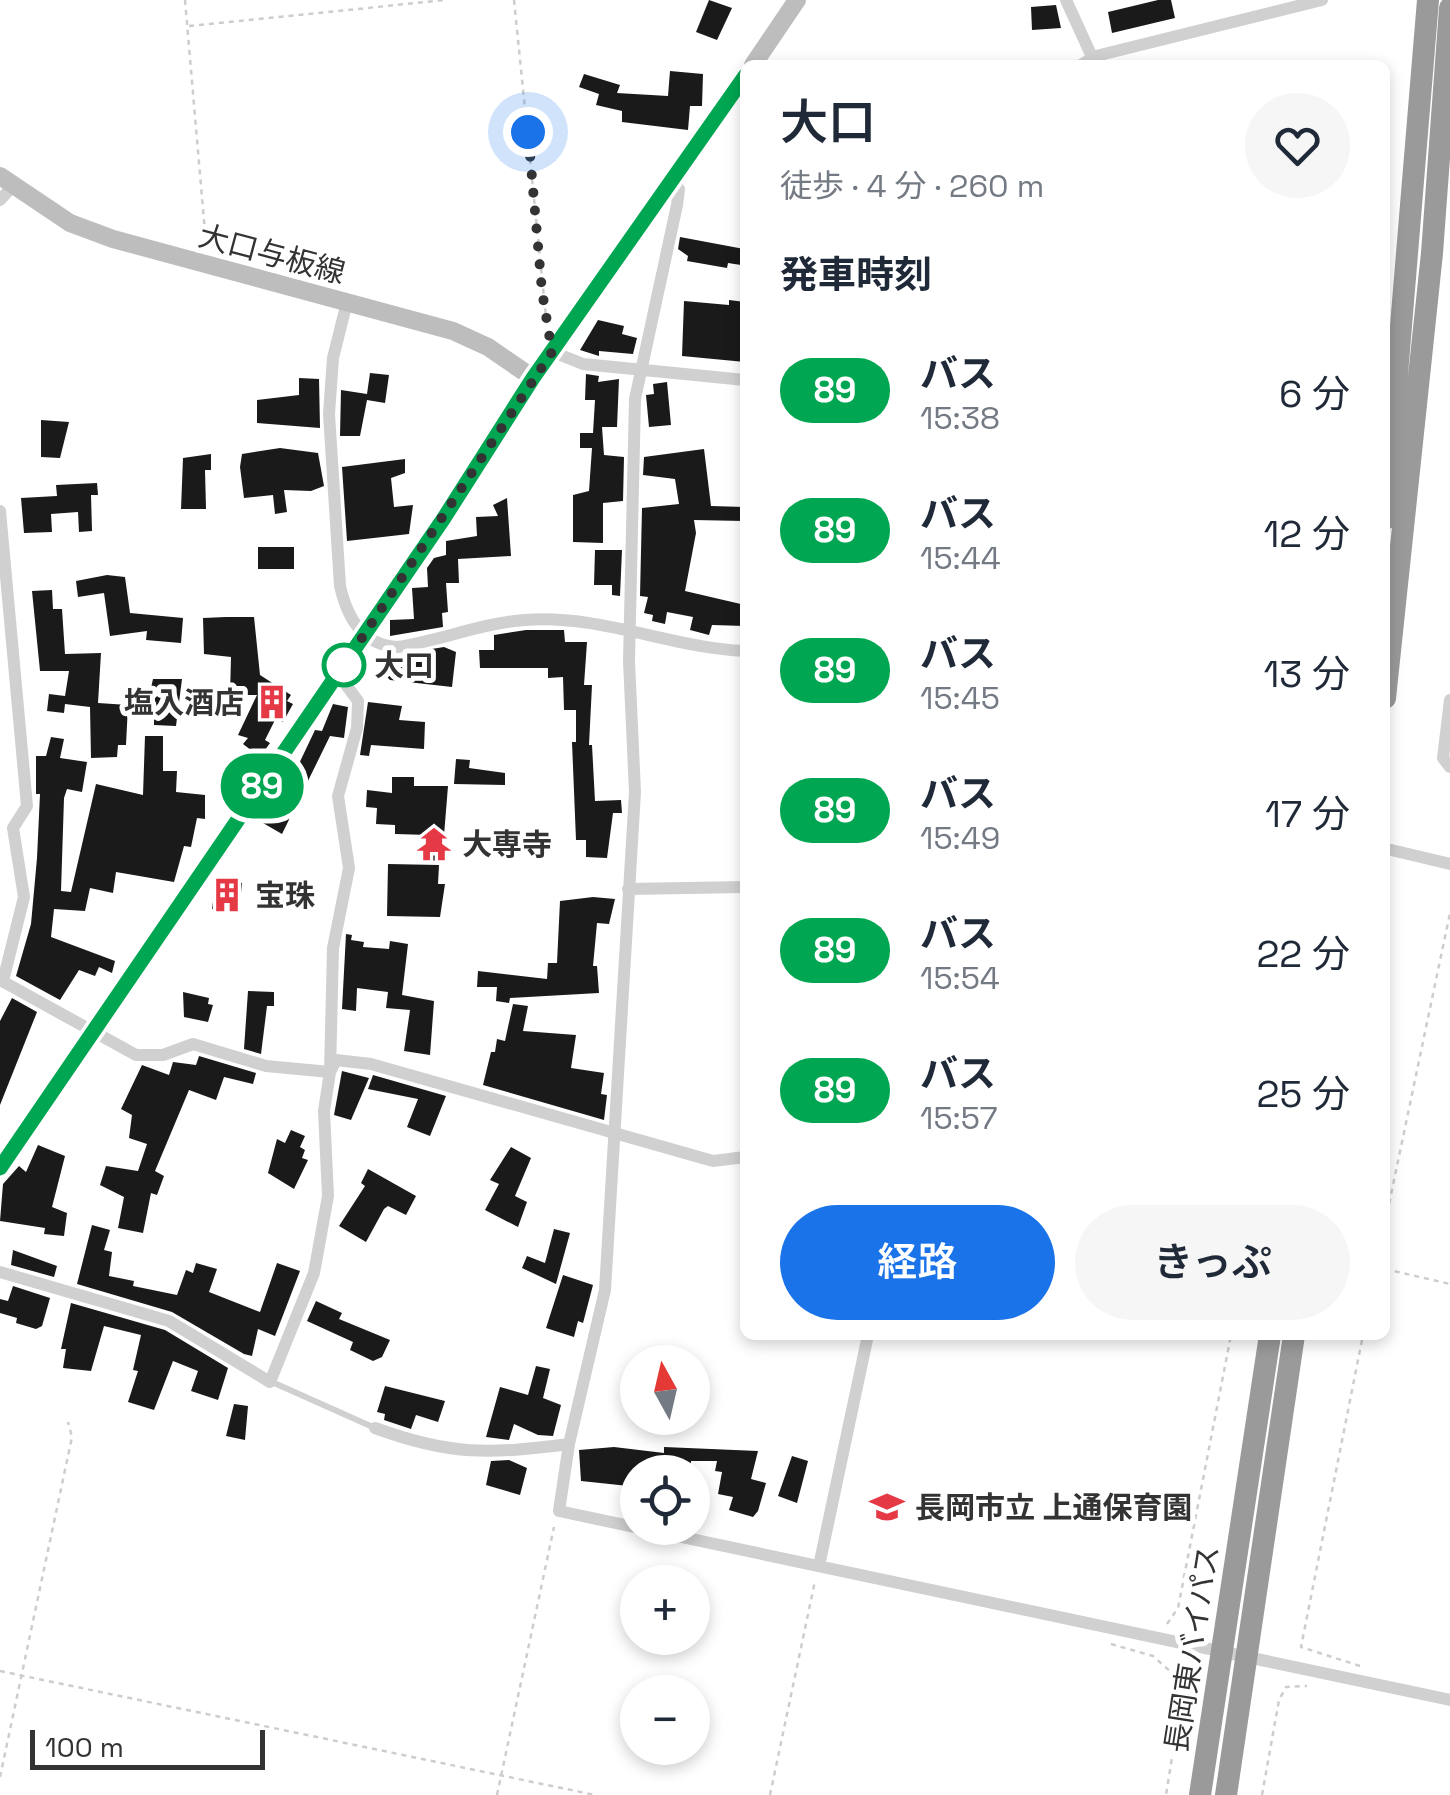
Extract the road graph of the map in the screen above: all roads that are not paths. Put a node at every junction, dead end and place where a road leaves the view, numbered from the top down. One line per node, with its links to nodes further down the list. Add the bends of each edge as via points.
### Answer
1 (797, 0): 6 (main road)
2 (1066, 0): 7 (street)
3 (1322, 0): 8 (street)
4 (1428, 0): 18 (highway)
5 (1450, 8): 12 (highway)
6 (755, 60)
7 (1086, 60)
8 (1095, 60)
9 (740, 84): 10 (main road)
10 (672, 184): 14 (main road); 15 (street, via 676,204)
11 (4, 188): 13 (main road, 大口与板線, via 70,223)
12 (1441, 254): 23 (highway)
13 (346, 302): 16 (main road, 大口与板線, via 452,331); 21 (street, via 329,414 340,586)
14 (552, 352): 15 (street, via 583,364); 16 (main road)
15 (639, 371): 17 (street); 20 (street)
16 (533, 378): 21 (main road)
17 (740, 380)
18 (1390, 459)
19 (0, 511): 31 (street, via 27,806 13,828 24,897)
20 (631, 628): 21 (street, via 524,620 397,647); 22 (street); 30 (street, via 635,792)
21 (363, 635): 24 (main road)
22 (740, 650)
23 (1390, 658)
24 (338, 674): 32 (main road); 33 (street, via 358,702 338,796 349,868 333,948)
25 (1450, 700): 26 (street, via 1443,758)
26 (1450, 767)
27 (1390, 850): 28 (street)
28 (1450, 864)
29 (740, 886): 30 (street)
30 (628, 889): 34 (street)
31 (2, 981): 32 (street)
32 (95, 1032): 33 (street, via 136,1055 163,1055 193,1044 266,1066); 36 (main road)
33 (330, 1072): 34 (street, via 336,1060 371,1064); 41 (street, via 321,1244)
34 (615, 1130): 35 (street, via 713,1161); 43 (street, via 605,1290)
35 (740, 1158)
36 (0, 1168)
37 (0, 1272): 41 (street, via 169,1320)
38 (867, 1340): 44 (street)
39 (1269, 1340): 45 (highway, 長岡東バイパス)
40 (1293, 1340): 46 (highway, 長岡東バイパス)
41 (270, 1382): 42 (lane)
42 (375, 1428): 43 (street, via 448,1452)
43 (569, 1444): 44 (street, via 559,1511)
44 (819, 1566): 45 (street)
45 (1222, 1654): 46 (street); 48 (highway, 長岡東バイパス)
46 (1248, 1659): 47 (street); 49 (highway, 長岡東バイパス)
47 (1450, 1700)
48 (1200, 1795)
49 (1226, 1795)

